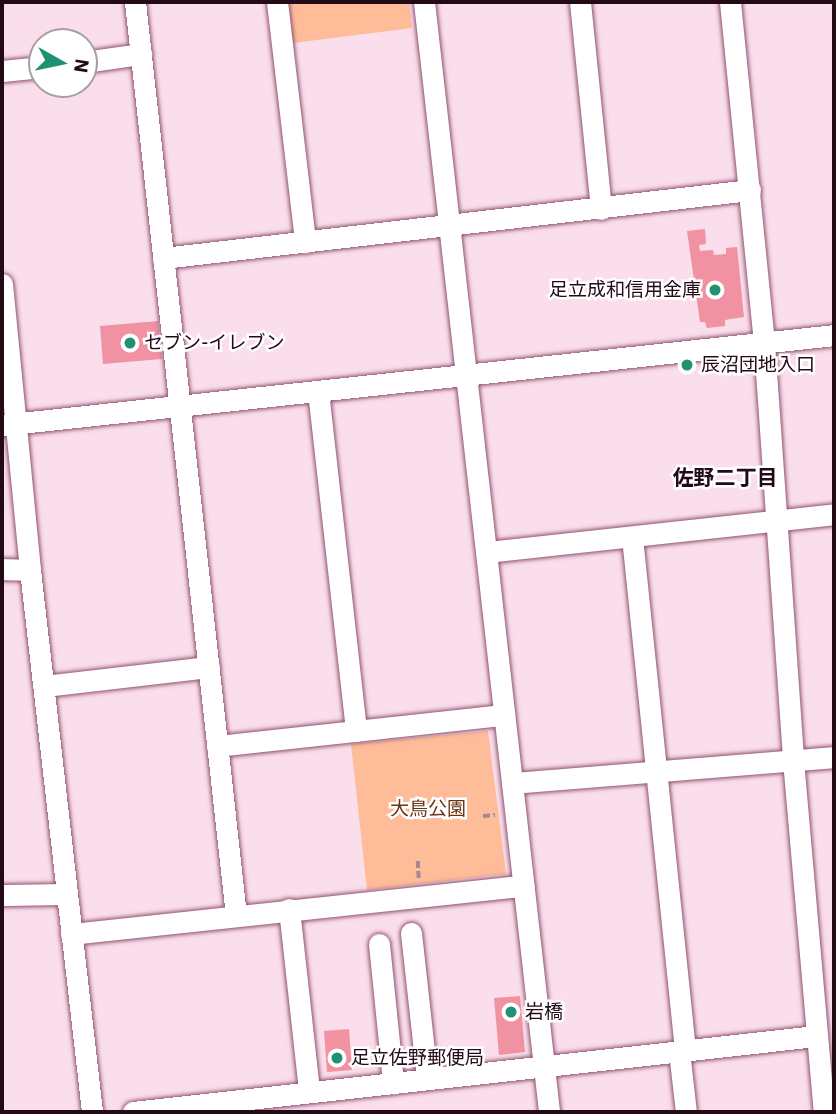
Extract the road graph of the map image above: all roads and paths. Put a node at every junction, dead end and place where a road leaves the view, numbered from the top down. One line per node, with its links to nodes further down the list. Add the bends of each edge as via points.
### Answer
1 (135, 2): 6 (street)
2 (277, 2): 13 (street)
3 (424, 2): 12 (street)
4 (580, 2): 11 (street)
5 (730, 2): 10 (street)
6 (141, 54): 7 (street); 14 (street)
7 (98, 60)
8 (28, 68): 9 (street)
9 (2, 71)
10 (750, 190): 11 (street); 17 (street)
11 (587, 215): 12 (street, via 546,222)
12 (447, 226): 13 (street); 18 (street)
13 (305, 242): 14 (street)
14 (163, 258): 20 (street)
15 (2, 284): 21 (street)
16 (834, 335): 17 (street)
17 (764, 343): 18 (street); 23 (street)
18 (467, 374): 19 (street); 25 (street)
19 (318, 391): 20 (street); 31 (street)
20 (180, 408): 21 (street); 28 (street)
21 (9, 426): 27 (street)
22 (834, 514): 23 (street)
23 (776, 520): 24 (street); 34 (street)
24 (632, 537): 25 (street); 35 (street)
25 (487, 552): 30 (street)
26 (2, 569): 27 (street)
27 (30, 570): 29 (street)
28 (209, 667): 29 (street); 32 (street)
29 (44, 687): 40 (street)
30 (504, 715): 31 (street); 36 (street)
31 (356, 731): 32 (street)
32 (217, 746): 43 (street)
33 (834, 757): 34 (street)
34 (793, 760): 35 (street); 47 (street)
35 (656, 772): 36 (street); 48 (street)
36 (512, 783): 38 (street)
37 (418, 861): 39 (path)
38 (523, 886): 42 (street); 49 (street)
39 (419, 888)
40 (67, 894): 41 (street); 45 (street)
41 (2, 895)
42 (289, 909): 43 (street); 52 (street)
43 (236, 915): 45 (street)
44 (411, 933): 50 (street)
45 (71, 934): 53 (street)
46 (379, 944): 51 (street)
47 (816, 1036): 48 (street); 57 (street)
48 (682, 1050): 49 (street); 56 (street)
49 (544, 1067): 50 (street); 55 (street)
50 (428, 1079): 51 (street)
51 (393, 1083): 52 (street)
52 (309, 1091): 54 (street)
53 (92, 1112)
54 (132, 1112)
55 (549, 1112)
56 (685, 1112)
57 (824, 1112)

